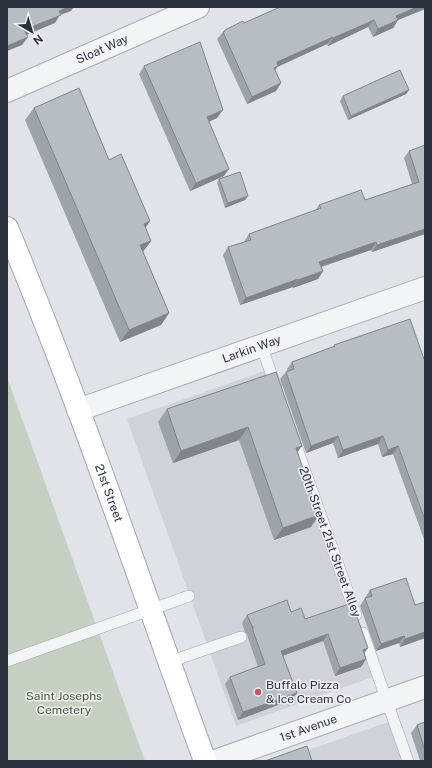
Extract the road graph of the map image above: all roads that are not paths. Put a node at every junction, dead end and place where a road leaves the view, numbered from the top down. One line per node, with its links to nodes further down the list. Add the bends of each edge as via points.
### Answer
1 (198, 7): 2 (street, Sloat Way)
2 (7, 91)
3 (7, 228): 7 (main road, 21st Street)
4 (425, 288): 5 (street, Larkin Way)
5 (261, 345): 6 (lane); 7 (street, Larkin Way)
6 (280, 398)
7 (78, 410): 10 (main road, 21st Street)
8 (290, 428): 15 (lane, 20th Street 21st Street Alley)
9 (190, 596): 10 (lane)
10 (151, 610): 12 (lane); 13 (main road, 21st Street)
11 (241, 637): 13 (lane)
12 (7, 661)
13 (169, 662): 16 (main road, 21st Street)
14 (425, 687): 15 (street, 1st Avenue)
15 (387, 701): 17 (street, 1st Avenue); 18 (lane, 20th Street 21st Street Alley)
16 (205, 761)
17 (215, 761)
18 (408, 761)

